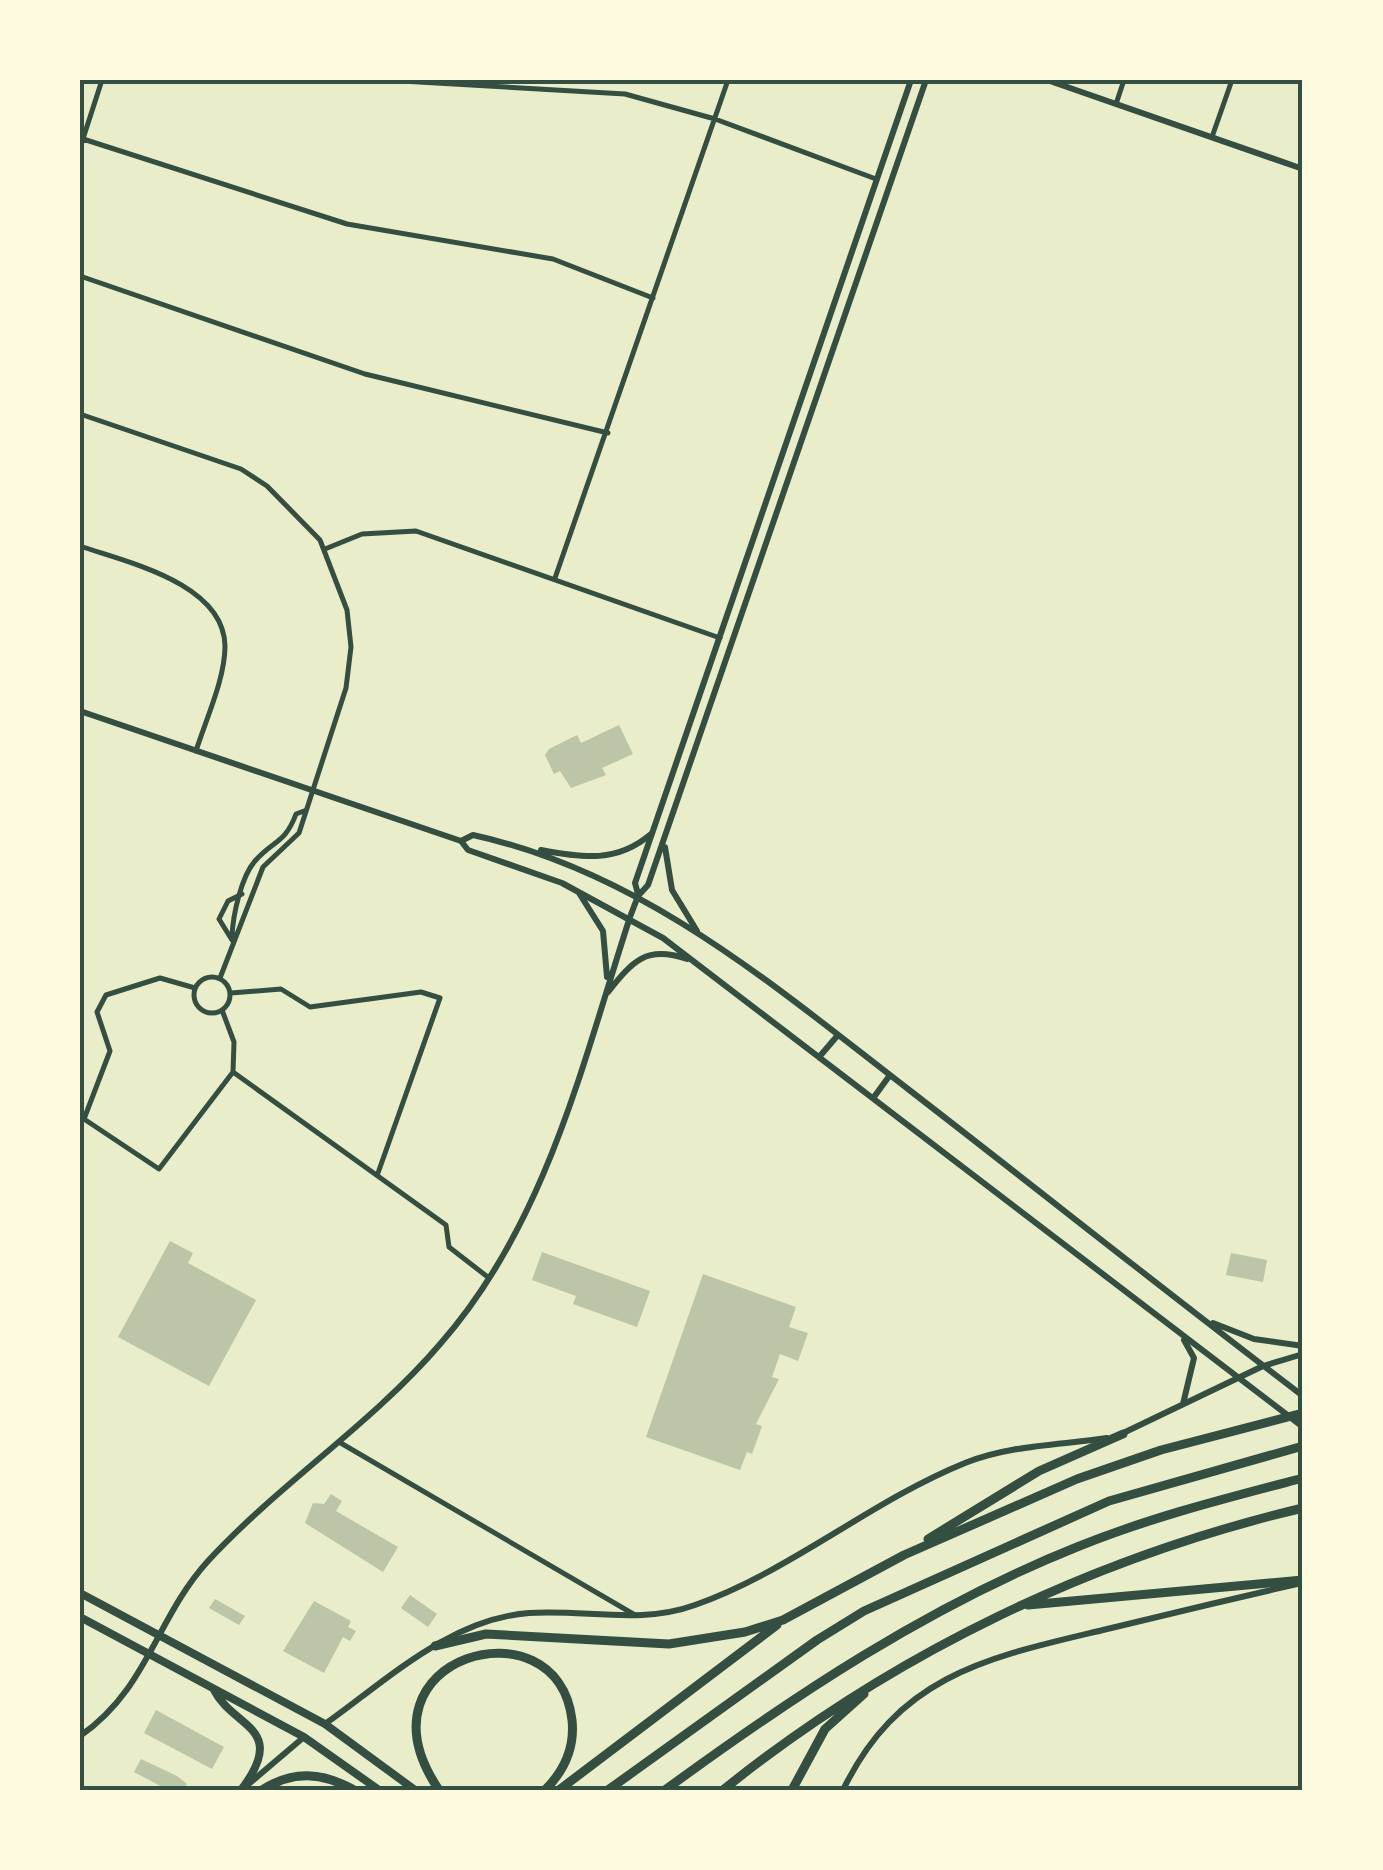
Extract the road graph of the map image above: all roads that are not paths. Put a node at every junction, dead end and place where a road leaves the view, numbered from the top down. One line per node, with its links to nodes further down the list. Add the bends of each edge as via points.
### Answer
1 (102, 80): 13 (street)
2 (384, 80): 9 (street)
3 (728, 80): 11 (street)
4 (911, 80): 16 (main road)
5 (926, 80): 30 (main road)
6 (1048, 80): 10 (main road)
7 (1124, 80): 10 (street)
8 (1232, 80): 12 (street)
9 (450, 82): 11 (street, via 625,94)
10 (1116, 104): 12 (main road)
11 (714, 119): 16 (street); 18 (street)
12 (1212, 138): 15 (main road)
13 (82, 139): 14 (street); 18 (street, via 347,224 553,259)
14 (80, 148)
15 (1303, 169)
16 (876, 179): 24 (main road)
17 (80, 276): 20 (street, via 365,374)
18 (653, 298): 20 (street)
19 (80, 414): 22 (street, via 241,469 295,511)
20 (608, 432): 23 (street)
21 (80, 546): 26 (street, via 170,577 215,617 225,647)
22 (324, 549): 23 (street, via 362,534 416,531); 27 (street, via 342,589 351,647 346,688)
23 (555, 578): 24 (street)
24 (720, 638): 29 (main road)
25 (80, 711): 26 (main road)
26 (196, 750): 27 (main road)
27 (311, 790): 28 (street); 31 (main road)
28 (304, 811): 32 (street); 34 (street)
29 (652, 833): 33 (main road, via 608,857); 38 (main road, via 635,884)
30 (665, 838): 38 (main road); 40 (main road, via 668,878)
31 (460, 840): 33 (main road, via 473,835); 35 (main road, via 468,850)
32 (283, 841): 34 (street); 37 (street, via 254,862)
33 (517, 845): 38 (main road)
34 (289, 847): 36 (street, via 263,867)
35 (578, 892): 39 (main road); 46 (main road, via 603,931)
36 (252, 893): 37 (street); 41 (street)
37 (242, 894): 41 (street); 41 (street, via 228,900 218,919)
38 (638, 896): 39 (main road); 40 (main road)
39 (630, 917): 42 (main road); 46 (main road)
40 (698, 932): 48 (main road)
41 (232, 940): 43 (street)
42 (695, 961): 46 (main road, via 644,954); 49 (main road)
43 (220, 978): 44 (street, via 203,979); 45 (street)
44 (195, 988): 47 (street, via 201,1009); 50 (street, via 160,978 106,995 97,1012 110,1051 84,1119 159,1170)
45 (231, 992): 47 (street); 53 (street, via 281,989 310,1007 421,992 440,998)
46 (604, 997): 54 (main road, via 548,1165)
47 (222, 1010): 50 (street, via 234,1042)
48 (838, 1036): 49 (main road); 51 (main road)
49 (820, 1056): 52 (main road)
50 (233, 1072): 53 (street)
51 (890, 1075): 52 (main road); 55 (main road)
52 (874, 1097): 56 (main road)
53 (378, 1173): 54 (street, via 446,1225 449,1247)
54 (489, 1278): 66 (main road, via 441,1344)
55 (1206, 1320): 57 (main road, via 1254,1339); 59 (main road)
56 (1182, 1334): 60 (main road); 62 (main road, via 1194,1358)
57 (1303, 1346)
58 (1303, 1354): 59 (main road)
59 (1263, 1366): 60 (main road); 61 (main road)
60 (1236, 1378): 62 (main road); 64 (main road)
61 (1303, 1396)
62 (1182, 1406): 65 (main road)
63 (1303, 1413): 70 (highway, via 1114,1465)
64 (1303, 1427)
65 (1123, 1434): 70 (highway, via 1025,1479); 75 (main road, via 963,1464 712,1599)
66 (339, 1442): 75 (street); 77 (main road, via 209,1560)
67 (1303, 1446): 93 (highway, via 1109,1501 864,1612)
68 (1303, 1478): 94 (highway, via 1176,1512 988,1586 798,1693)
69 (1303, 1508): 73 (highway, via 1142,1556)
70 (904, 1555): 76 (highway)
71 (1303, 1582): 73 (highway); 97 (main road, via 964,1668 896,1714 870,1742)
72 (80, 1592): 77 (highway)
73 (1020, 1606): 80 (highway)
74 (80, 1616): 79 (highway)
75 (638, 1616): 78 (main road, via 511,1616)
76 (783, 1620): 78 (highway, via 669,1644 486,1634); 92 (highway)
77 (161, 1636): 79 (main road); 82 (highway)
78 (434, 1646): 82 (main road)
79 (151, 1655): 81 (highway); 83 (main road, via 114,1710)
80 (874, 1682): 95 (highway); 96 (highway, via 825,1728)
81 (214, 1690): 84 (highway); 85 (highway, via 254,1728 258,1741 256,1766)
82 (325, 1724): 89 (highway)
83 (80, 1736)
84 (304, 1738): 85 (main road); 88 (highway)
85 (242, 1790)
86 (262, 1790): 87 (highway, via 308,1774)
87 (354, 1790)
88 (378, 1790)
89 (415, 1790)
90 (439, 1790): 91 (highway, via 420,1758 419,1704 448,1667 498,1652 542,1668 570,1710 569,1753)
91 (545, 1790)
92 (558, 1790)
93 (608, 1790)
94 (666, 1790)
95 (723, 1790)
96 (792, 1790)
97 (844, 1790)

